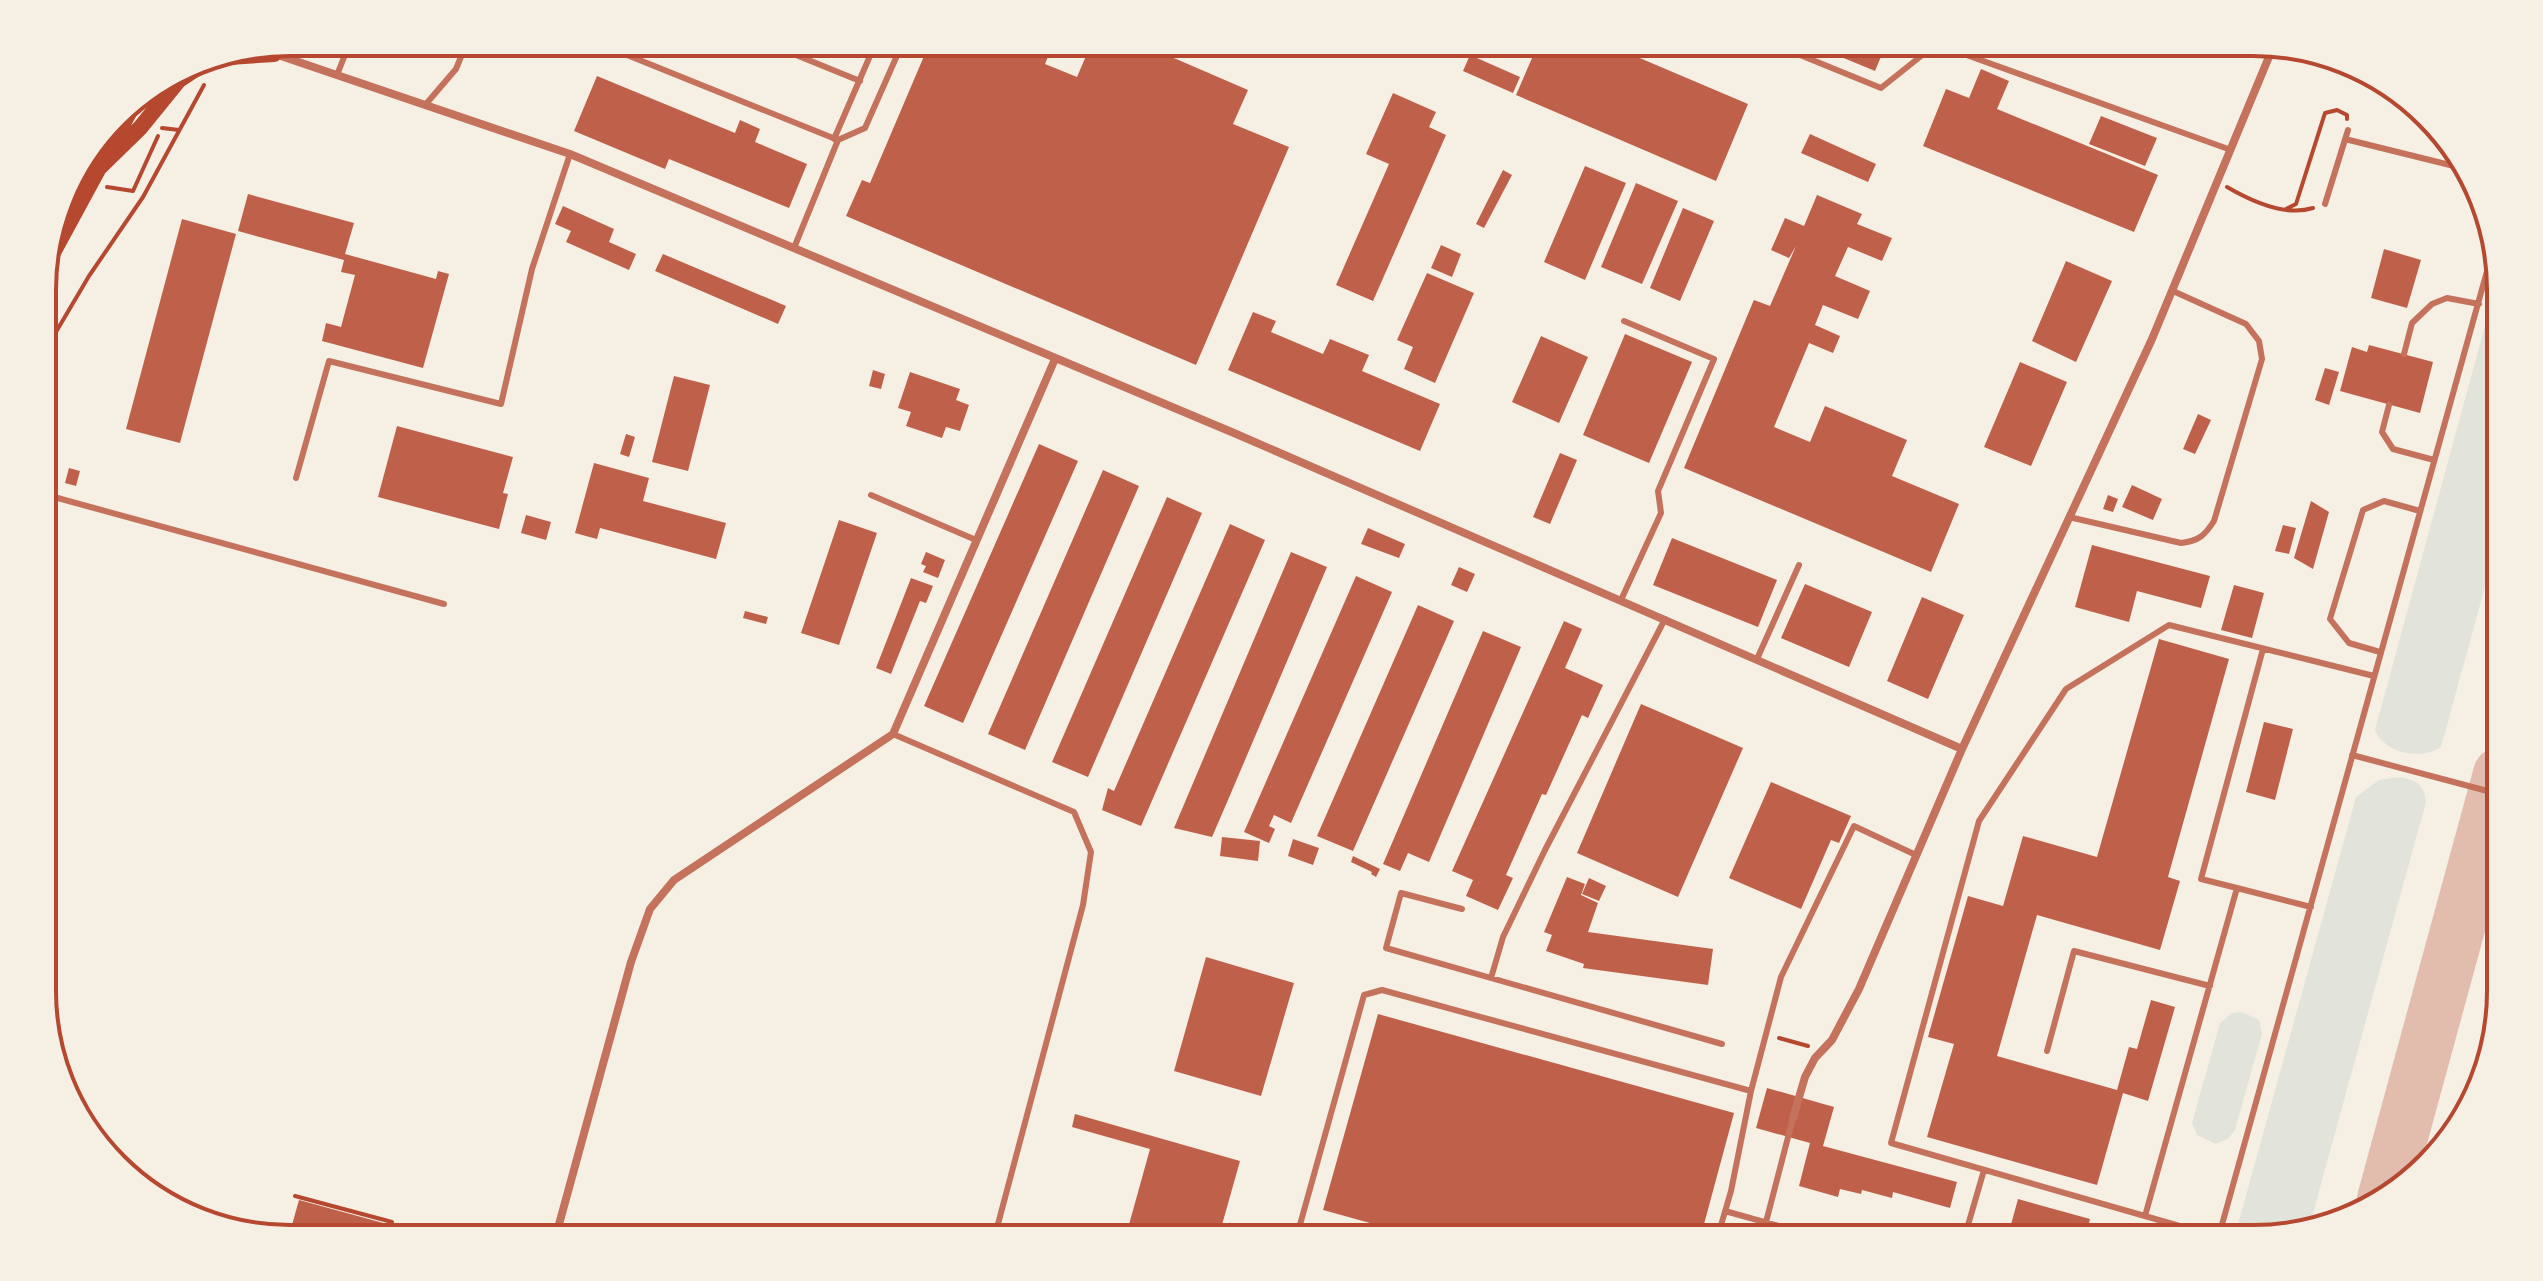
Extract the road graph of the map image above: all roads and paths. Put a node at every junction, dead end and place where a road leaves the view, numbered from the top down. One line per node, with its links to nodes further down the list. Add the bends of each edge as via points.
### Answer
1 (1803, 56): 2 (lane, via 1881,88)
2 (1921, 56)
3 (1970, 56): 22 (lane)
4 (284, 57): 12 (street)
5 (344, 57): 12 (lane)
6 (461, 57): 16 (lane)
7 (631, 57): 21 (lane)
8 (800, 57): 14 (lane)
9 (870, 57): 14 (lane)
10 (897, 57): 21 (lane, via 865,128)
11 (2269, 57): 22 (street)
12 (337, 75): 16 (street)
13 (208, 79): 18 (path)
14 (860, 81): 21 (lane)
15 (173, 88): 25 (main road)
16 (426, 104): 23 (street)
17 (121, 127): 25 (main road)
18 (179, 130): 27 (path, via 162,127 133,191); 36 (path, via 143,197)
19 (2348, 130): 20 (lane); 29 (path, via 2347,115 2337,110 2325,113 2296,204)
20 (2345, 139): 24 (lane); 28 (lane)
21 (836, 140): 31 (lane)
22 (2231, 150): 26 (street)
23 (570, 154): 31 (street); 41 (lane, via 532,269 501,404 329,361)
24 (2451, 165)
25 (100, 167): 30 (main road)
26 (2218, 182): 29 (path, via 2248,199); 33 (street)
27 (117, 189)
28 (2325, 204): 29 (path)
29 (2286, 209)
30 (63, 235)
31 (794, 248): 38 (street)
32 (2486, 276): 34 (lane)
33 (2173, 291): 45 (street); 45 (lane, via 2246,324 2259,341 2262,359 2214,521 2205,535 2181,543)
34 (2479, 304): 37 (lane, via 2447,298 2432,304 2412,323); 40 (lane)
35 (1624, 321): 48 (lane, via 1714,359 1658,491 1661,513)
36 (57, 330)
37 (2404, 354)
38 (1055, 359): 46 (street); 48 (street)
39 (2389, 405): 40 (lane, via 2382,432 2393,449)
40 (2434, 460): 44 (lane)
41 (296, 478)
42 (871, 495): 46 (lane)
43 (57, 498): 49 (lane)
44 (2420, 511): 52 (lane); 52 (lane, via 2384,501 2363,510 2330,619 2349,643)
45 (2069, 517): 56 (street)
46 (976, 540): 55 (street)
47 (1799, 565): 53 (lane)
48 (1621, 600): 50 (street)
49 (444, 604)
50 (1665, 619): 53 (street); 63 (lane, via 1545,850 1503,937)
51 (2263, 649): 54 (lane); 60 (lane, via 2201,879); 71 (lane, via 2169,625 2066,689 1979,821 1891,1143)
52 (2380, 652): 54 (lane)
53 (1757, 659): 56 (street)
54 (2374, 676): 57 (lane)
55 (893, 734): 83 (street, via 674,880 650,909); 84 (lane, via 1074,812 1091,852 1083,905)
56 (1962, 749): 59 (street)
57 (2352, 755): 58 (lane); 61 (lane)
58 (2487, 791)
59 (1916, 855): 67 (street, via 1859,989); 69 (lane, via 1854,826 1781,977)
60 (2237, 888): 61 (lane); 64 (lane)
61 (2311, 907): 81 (lane)
62 (1462, 909): 63 (lane, via 1401,893 1386,948)
63 (1491, 978): 66 (lane)
64 (2210, 986): 68 (lane, via 2074,951); 74 (lane)
65 (1779, 1038): 67 (path)
66 (1722, 1044)
67 (1823, 1049): 70 (street, via 1805,1077)
68 (2047, 1051)
69 (1751, 1091): 73 (lane); 76 (lane, via 1382,990 1364,995)
70 (1793, 1118): 75 (lane)
71 (1984, 1170): 74 (lane); 79 (lane)
72 (295, 1196): 82 (path)
73 (1725, 1211): 75 (lane); 77 (lane)
74 (2145, 1216): 80 (lane)
75 (1766, 1222): 78 (lane)
76 (1300, 1224)
77 (1721, 1224)
78 (1774, 1224)
79 (1968, 1224)
80 (2172, 1224)
81 (2222, 1224)
82 (392, 1225)
83 (559, 1225)
84 (998, 1225)

